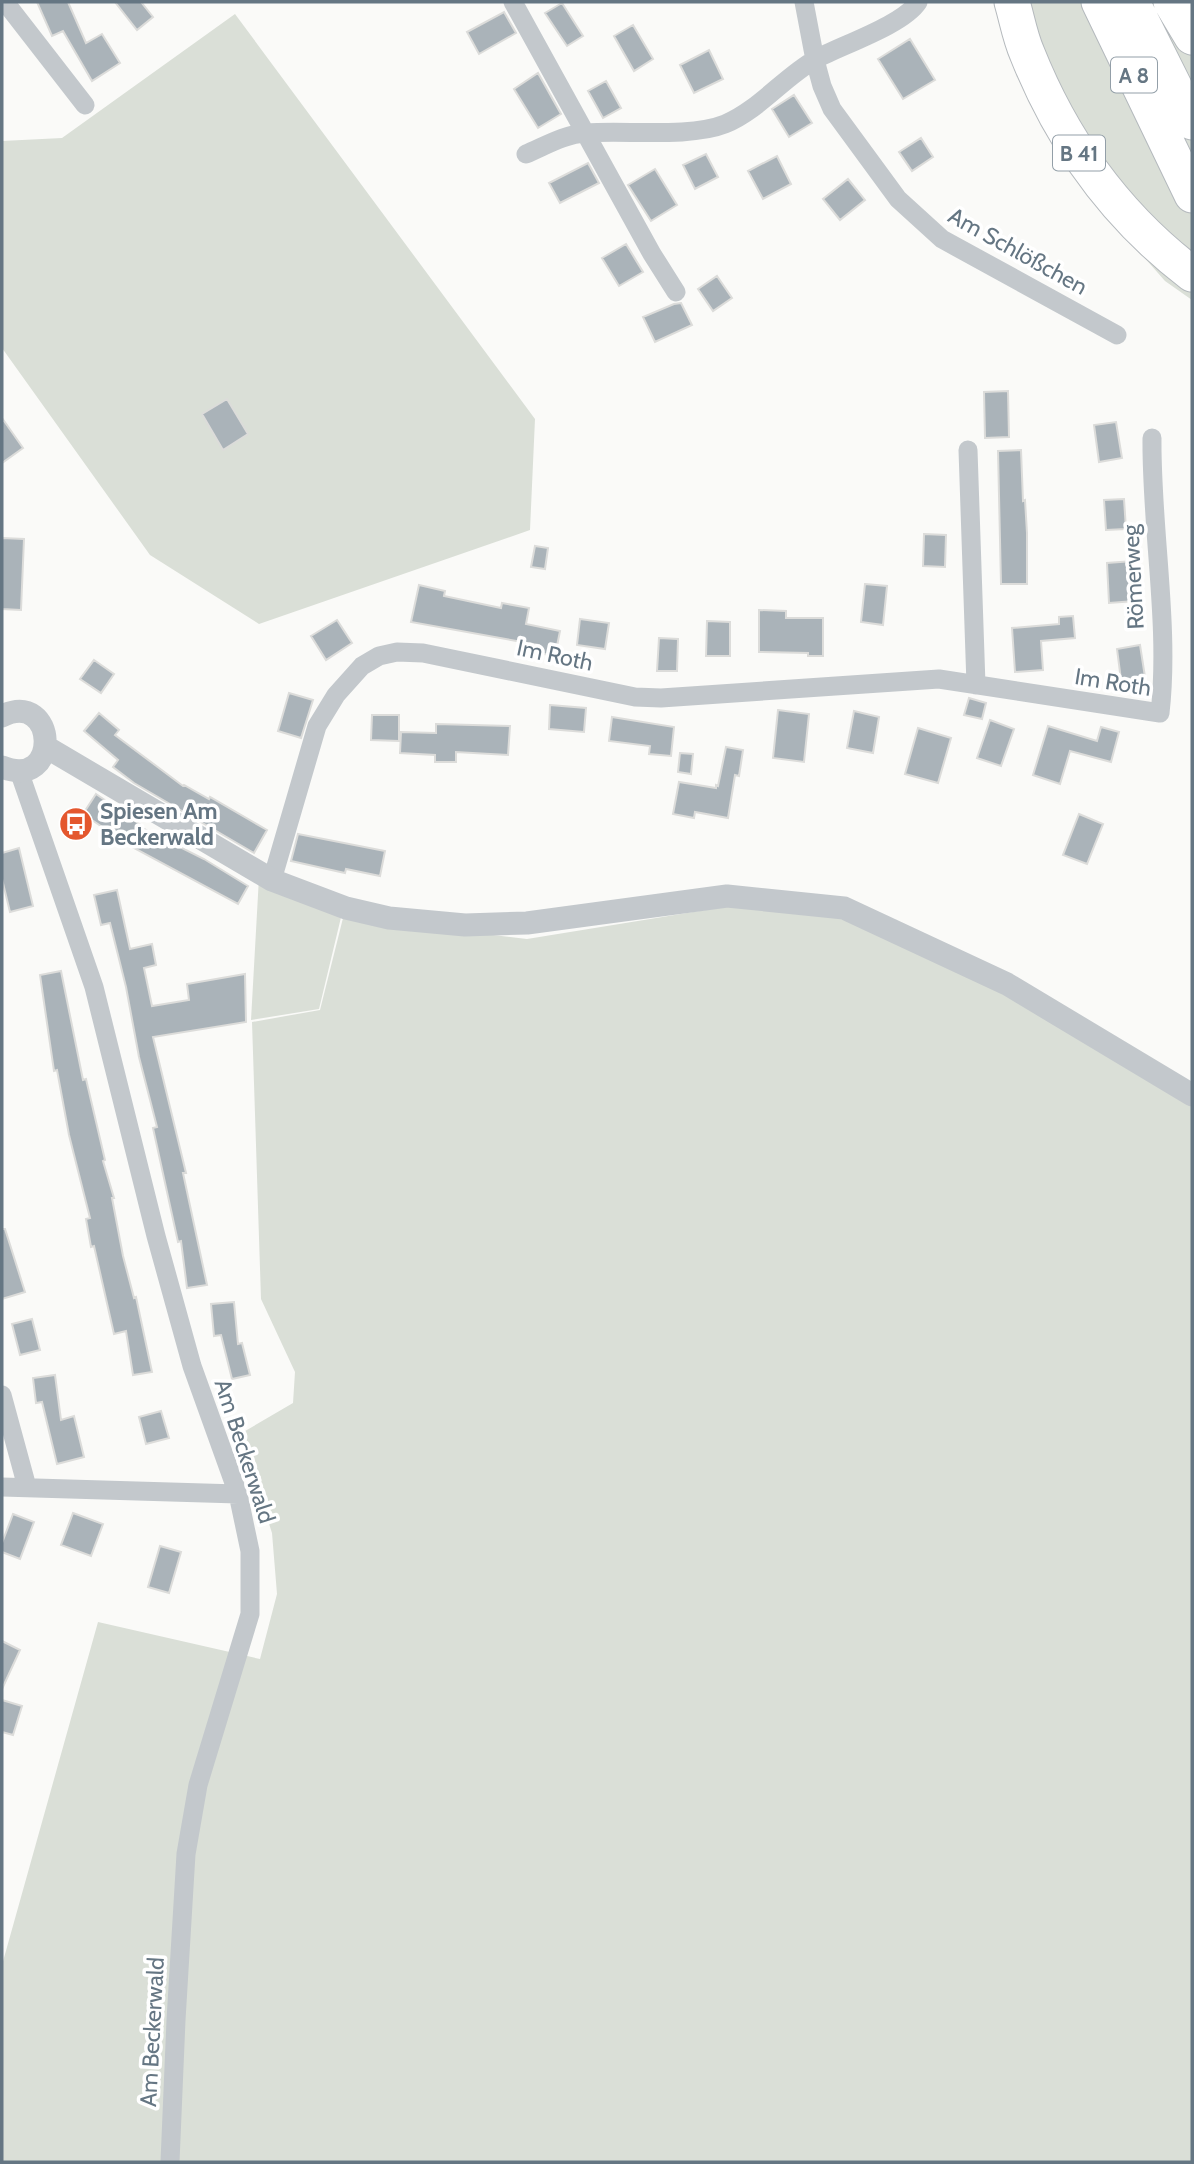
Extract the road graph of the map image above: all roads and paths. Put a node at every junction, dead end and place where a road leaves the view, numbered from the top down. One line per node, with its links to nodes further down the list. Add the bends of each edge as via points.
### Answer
1 (5, 2): 14 (street)
2 (513, 2): 15 (street)
3 (804, 2): 12 (street, Am Schlößchen)
4 (918, 2): 12 (street, via 898,19)
5 (1012, 2): 19 (highway, B 41, via 1026,51 1054,114 1093,176 1136,225)
6 (1078, 2): 16 (highway)
7 (1099, 2): 16 (highway, A 8)
8 (1132, 2): 16 (highway, A 8)
9 (1158, 2): 13 (highway)
10 (1171, 2): 11 (highway)
11 (1192, 37)
12 (815, 60): 15 (street, via 724,124 675,131); 21 (street, Am Schlößchen, via 832,109 921,223)
13 (1192, 78)
14 (85, 105)
15 (584, 133): 17 (street); 20 (street)
16 (1181, 135): 18 (highway, A 8)
17 (526, 154)
18 (1192, 195)
19 (1192, 274)
20 (676, 292)
21 (1117, 335)
22 (1152, 438): 25 (street, Römerweg)
23 (968, 450): 24 (street)
24 (976, 685): 25 (street, Im Roth); 29 (street, Im Roth, via 909,680 635,697 423,653 379,656 362,666 336,695 317,726)
25 (1160, 713)
26 (3, 714): 27 (street, via 21,712 36,719 46,733)
27 (46, 747): 28 (street, via 37,764); 29 (street)
28 (10, 769): 34 (street, Am Beckerwald, via 94,987 189,1353)
29 (272, 880): 30 (street, via 346,908 389,918 465,925 527,923 727,896 844,908 1006,984)
30 (1192, 1095)
31 (2, 1395): 32 (street)
32 (27, 1487): 33 (street); 34 (street)
33 (2, 1488)
34 (238, 1494): 35 (street, Am Beckerwald, via 250,1551 250,1614 198,1785 186,1854)
35 (170, 2162)

